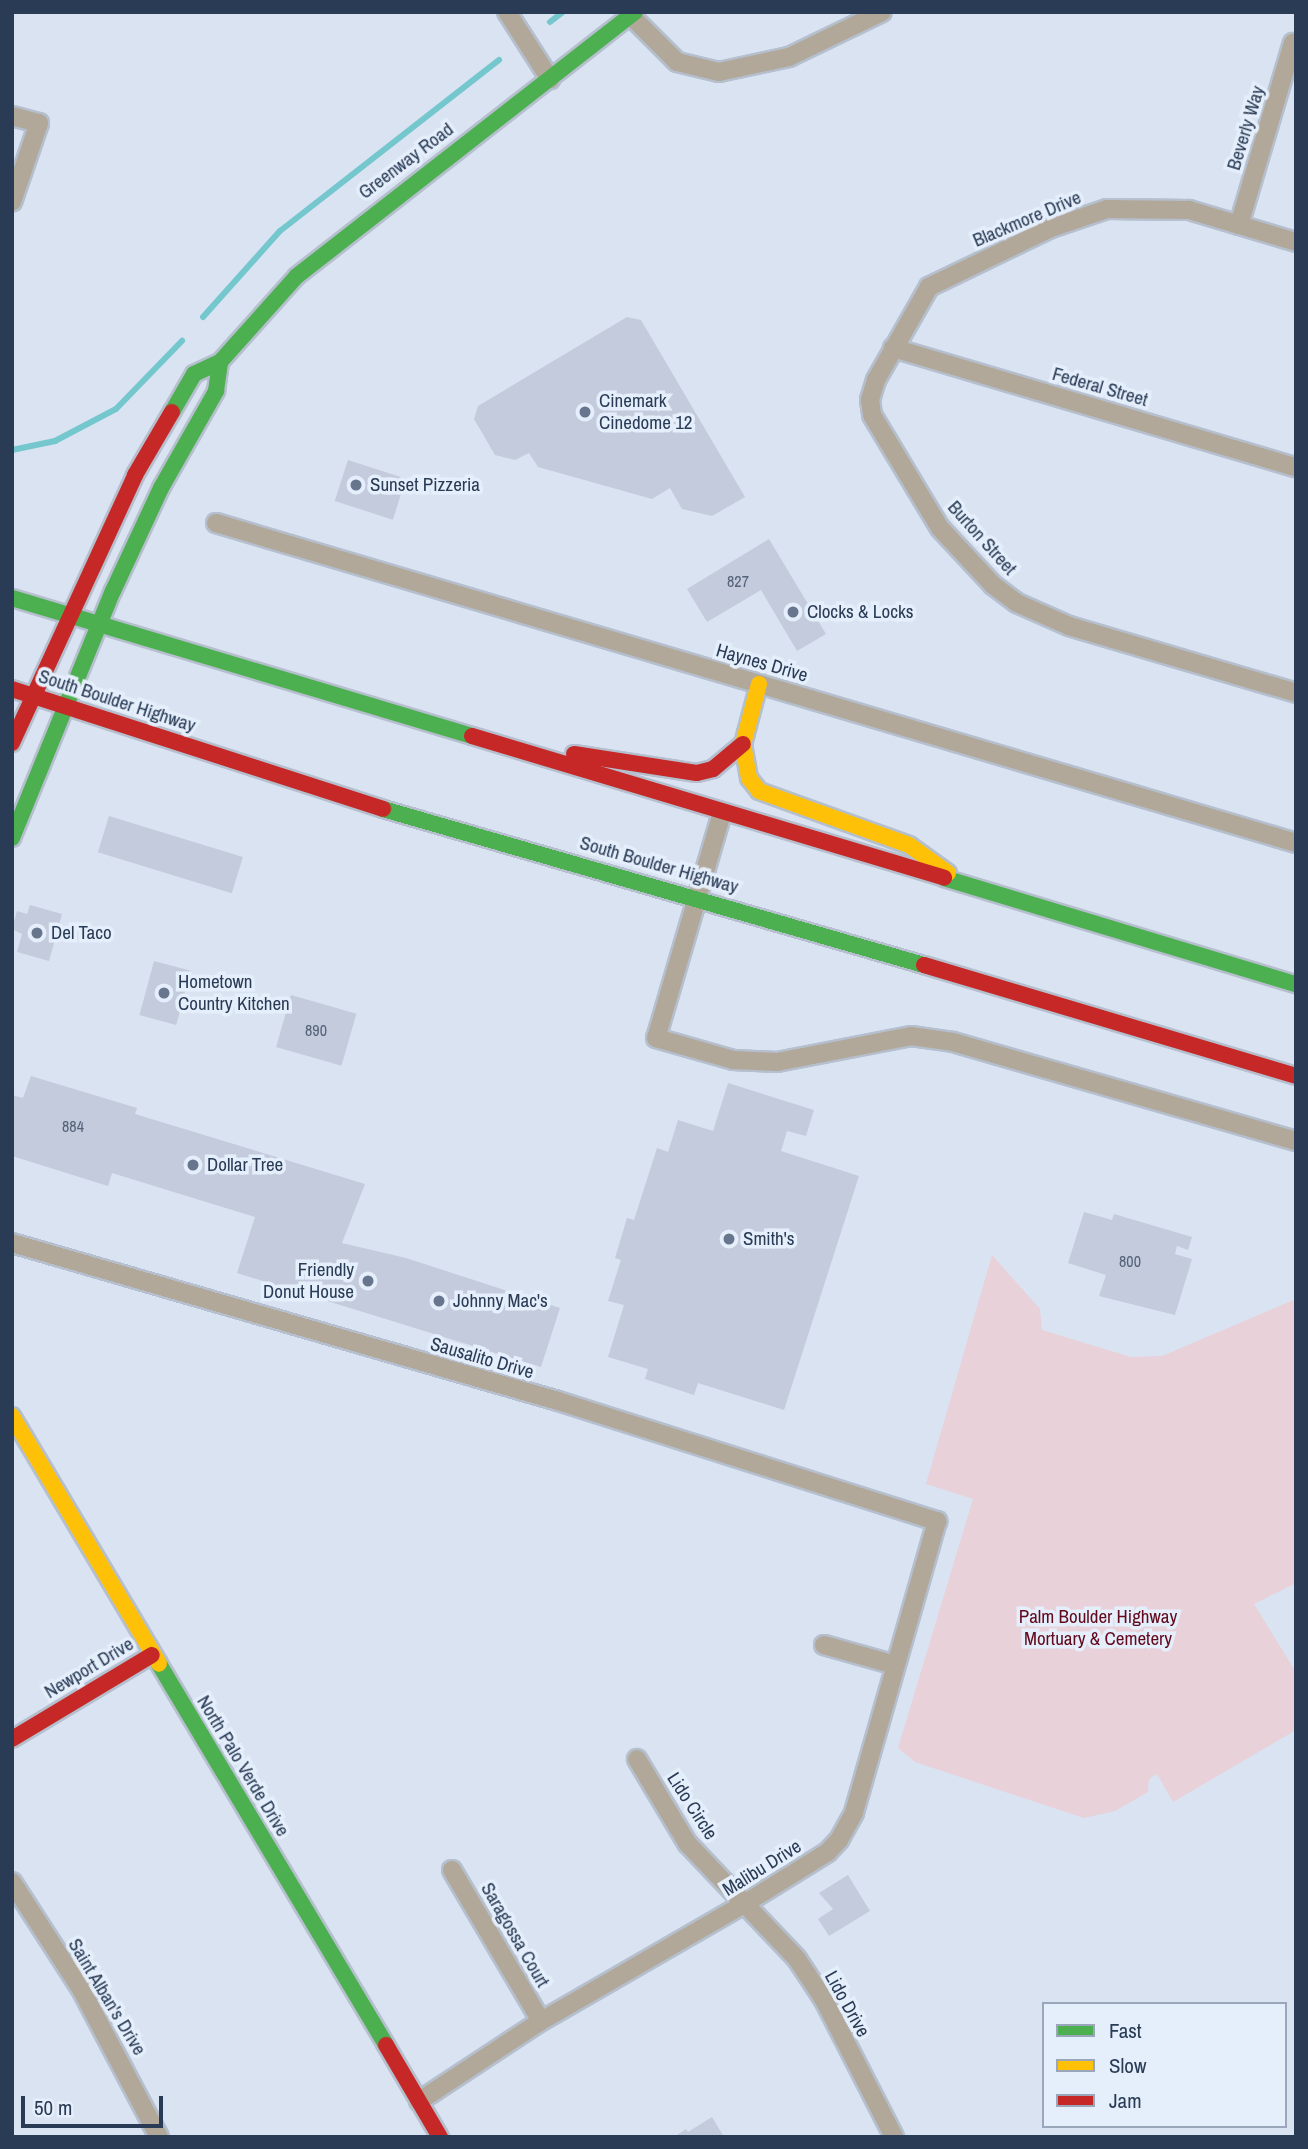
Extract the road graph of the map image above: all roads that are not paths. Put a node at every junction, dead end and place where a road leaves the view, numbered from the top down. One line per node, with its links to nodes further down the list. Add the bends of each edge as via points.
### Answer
1 (506, 12): 5 (street)
2 (882, 12): 3 (street, via 789,57 719,72 677,62)
3 (633, 14): 5 (main road, Greenway Road)
4 (1293, 43): 8 (street, Beverly Way)
5 (550, 79): 11 (main road, Greenway Road, via 297,276)
6 (12, 116): 7 (street, via 39,124)
7 (12, 202)
8 (1239, 225): 9 (street, Blackmore Drive); 10 (street, Blackmore Drive, via 1189,210 1107,209 1051,228 929,287)
9 (1296, 242)
10 (893, 348): 12 (street, Federal Street); 19 (street, Burton Street, via 876,380 872,415 940,528 993,585 1017,603 1069,626)
11 (220, 362): 15 (main road, Greenway Road, via 194,374 169,411); 16 (main road, via 216,391 161,488)
12 (1296, 467)
13 (216, 523): 17 (street, Haynes Drive)
14 (12, 598): 15 (main road)
15 (71, 615): 16 (main road); 20 (main road, Greenway Road)
16 (99, 623): 21 (main road); 24 (main road)
17 (759, 684): 23 (main road); 27 (street, Haynes Drive)
18 (12, 689): 20 (main road, South Boulder Highway)
19 (1296, 694)
20 (35, 696): 21 (main road, South Boulder Highway); 22 (main road, Greenway Road)
21 (64, 705): 26 (main road); 29 (main road, South Boulder Highway, via 339,797)
22 (12, 743)
23 (743, 744): 24 (main road, via 713,769 697,773); 28 (main road, via 750,778 759,791 909,845)
24 (507, 748): 25 (main road)
25 (722, 813): 28 (main road); 29 (street)
26 (12, 838)
27 (1296, 843)
28 (965, 885): 30 (main road)
29 (696, 897): 31 (main road, South Boulder Highway); 32 (street, via 656,1038 733,1060 777,1062 911,1037 953,1042)
30 (1296, 984)
31 (1296, 1076)
32 (1296, 1140)
33 (12, 1244): 35 (street, Sausalito Drive, via 558,1401)
34 (12, 1416): 37 (main road, North Palo Verde Drive)
35 (937, 1521): 38 (street, Malibu Drive)
36 (824, 1645): 38 (street)
37 (152, 1655): 39 (main road, Newport Drive); 45 (main road, North Palo Verde Drive)
38 (895, 1665): 43 (street, Malibu Drive, via 854,1813 839,1840 828,1852)
39 (12, 1740)
40 (637, 1759): 43 (street, Lido Circle, via 687,1843)
41 (452, 1870): 44 (street, Saragossa Court)
42 (12, 1882): 46 (street, Saint Alban's Drive, via 81,1989)
43 (744, 1904): 44 (street, Malibu Drive); 48 (street, Lido Drive, via 797,1959 824,2000)
44 (541, 2021): 45 (street, Malibu Drive)
45 (419, 2101): 47 (main road, North Palo Verde Drive)
46 (159, 2137)
47 (440, 2137)
48 (894, 2137)

